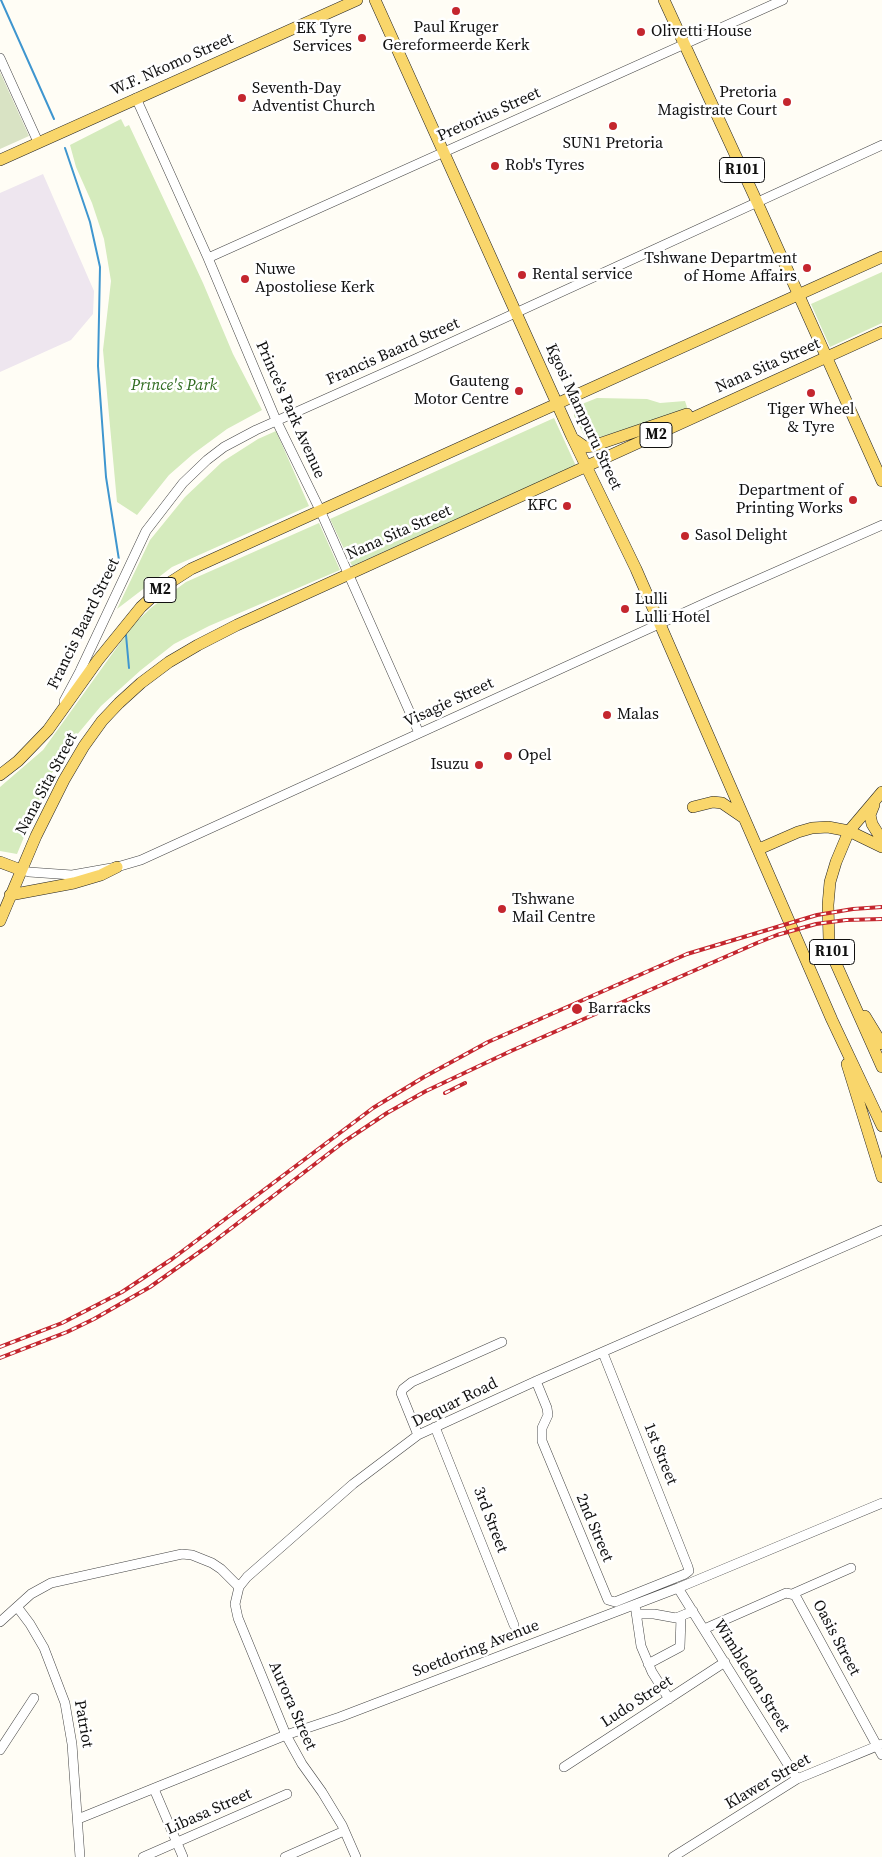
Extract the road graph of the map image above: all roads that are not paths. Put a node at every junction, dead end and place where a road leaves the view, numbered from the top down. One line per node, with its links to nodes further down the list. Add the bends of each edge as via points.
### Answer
1 (357, 0): 7 (main road, W.F. Nkomo Street)
2 (375, 0): 10 (main road, Kgosi Mampuru Street / R101)
3 (664, 0): 5 (main road, R101)
4 (782, 0): 5 (street, Pretorius Street)
5 (685, 45): 10 (street, Pretorius Street); 12 (main road, R101)
6 (0, 58): 8 (street)
7 (136, 98): 8 (main road, W.F. Nkomo Street); 14 (street, Prince's Park Avenue)
8 (39, 141): 11 (main road, W.F. Nkomo Street)
9 (882, 145): 12 (street, Francis Baard Street)
10 (444, 151): 14 (street, Pretorius Street); 16 (main road, Kgosi Mampuru Street / R101)
11 (0, 160)
12 (757, 202): 15 (main road, R101); 16 (street, Francis Baard Street)
13 (882, 257): 15 (main road, Nana Sita Street / M2)
14 (208, 258): 21 (street, Prince's Park Avenue)
15 (799, 295): 18 (main road, R101); 19 (main road, Nana Sita Street / M2)
16 (517, 312): 19 (main road, Kgosi Mampuru Street / R101); 21 (street, Francis Baard Street)
17 (882, 332): 18 (main road, Nana Sita Street / M2)
18 (826, 358): 20 (main road, Nana Sita Street / M2); 24 (main road, R101)
19 (557, 403): 22 (main road, Kgosi Mampuru Street / R101); 25 (main road, Nana Sita Street / M2)
20 (724, 403): 22 (main road, via 593,446 581,445); 23 (main road, Nana Sita Street / M2)
21 (276, 420): 25 (street, Prince's Park Avenue); 29 (street, Francis Baard Street, via 237,439 207,460 156,515 142,538 80,672)
22 (572, 437): 23 (main road, Kgosi Mampuru Street / R101)
23 (587, 466): 27 (main road, Nana Sita Street / M2); 28 (main road, Kgosi Mampuru Street / R101)
24 (882, 481)
25 (320, 510): 27 (street, Prince's Park Avenue); 29 (main road, Nana Sita Street / M2, via 191,569 156,593 98,660)
26 (882, 525): 28 (street, Visagie Street)
27 (348, 574): 30 (street, Prince's Park Avenue); 41 (main road, Nana Sita Street / M2, via 198,645 141,683 102,721 84,746)
28 (660, 623): 30 (street, Visagie Street); 34 (main road, Kgosi Mampuru Street / R101)
29 (48, 730): 31 (main road, Nana Sita Street / M2)
30 (419, 733): 40 (street, Visagie Street, via 141,860)
31 (0, 775)
32 (880, 794): 35 (main road, R101); 36 (main road, via 871,811 871,820 874,831)
33 (693, 807): 34 (main road, via 722,803)
34 (745, 819): 38 (main road, Kgosi Mampuru Street / R101)
35 (849, 831): 37 (main road); 38 (main road, via 812,828); 44 (main road, R101, via 830,882 829,922)
36 (882, 840)
37 (882, 847)
38 (759, 849): 45 (main road, R101)
39 (0, 862): 41 (main road)
40 (118, 867): 41 (street, Visagie Street, via 72,875); 42 (main road, via 59,887)
41 (21, 870): 42 (main road, M2)
42 (10, 895): 43 (main road, M2)
43 (0, 921)
44 (833, 957): 46 (main road); 47 (main road, R101)
45 (838, 1031): 48 (main road, R101); 49 (main road)
46 (882, 1044)
47 (882, 1067)
48 (882, 1126)
49 (882, 1177)
50 (882, 1230): 52 (street, Dequar Road)
51 (502, 1342): 55 (street, via 403,1389 401,1393)
52 (603, 1353): 53 (street, Dequar Road); 57 (street, 1st Street)
53 (536, 1381): 54 (street, Dequar Road); 57 (street, 2nd Street, via 548,1415 542,1428 542,1441 608,1600 615,1602 685,1574)
54 (436, 1427): 55 (street, Dequar Road); 67 (street, 3rd Street)
55 (418, 1435): 59 (street, Dequar Road, via 353,1484)
56 (882, 1503): 60 (street, Soetdoring Avenue)
57 (688, 1567)
58 (851, 1568): 61 (street)
59 (239, 1587): 62 (street, via 212,1563 182,1554 51,1583 31,1594); 73 (street, Aurora Street, via 235,1604 238,1618)
60 (678, 1588): 63 (street, Soetdoring Avenue); 64 (street, Wimbledon Street)
61 (792, 1594): 68 (street, Oasis Street, via 786,1593); 74 (street, Oasis Street, via 798,1599)
62 (18, 1608): 66 (street); 81 (street, Patriot, via 44,1648 65,1703)
63 (635, 1610): 65 (street, via 669,1618); 70 (street, via 641,1646); 73 (street, Soetdoring Avenue)
64 (693, 1611): 65 (street); 68 (street, Wimbledon Street)
65 (681, 1617): 70 (street, via 680,1647)
66 (0, 1622)
67 (514, 1625)
68 (704, 1629): 69 (street, Wimbledon Street)
69 (726, 1662): 72 (street, Ludo Street); 78 (street, Wimbledon Street)
70 (648, 1664): 72 (street)
71 (34, 1698): 75 (street)
72 (669, 1699): 77 (street, Ludo Street)
73 (286, 1735): 79 (street, Soetdoring Avenue); 82 (street, Aurora Street)
74 (880, 1744): 76 (street, Oasis Street); 78 (street, Klawer Street)
75 (0, 1750)
76 (882, 1755)
77 (564, 1767)
78 (797, 1779): 89 (street, Klawer Street)
79 (154, 1789): 81 (street, Soetdoring Avenue); 83 (street)
80 (287, 1794): 83 (street, Libasa Street)
81 (78, 1819): 84 (street, Patriot)
82 (344, 1831): 87 (street); 88 (street, Aurora Street)
83 (177, 1843): 85 (street, Libasa Street); 86 (street)
84 (80, 1857)
85 (143, 1857)
86 (184, 1857)
87 (285, 1857)
88 (356, 1857)
89 (674, 1857)

